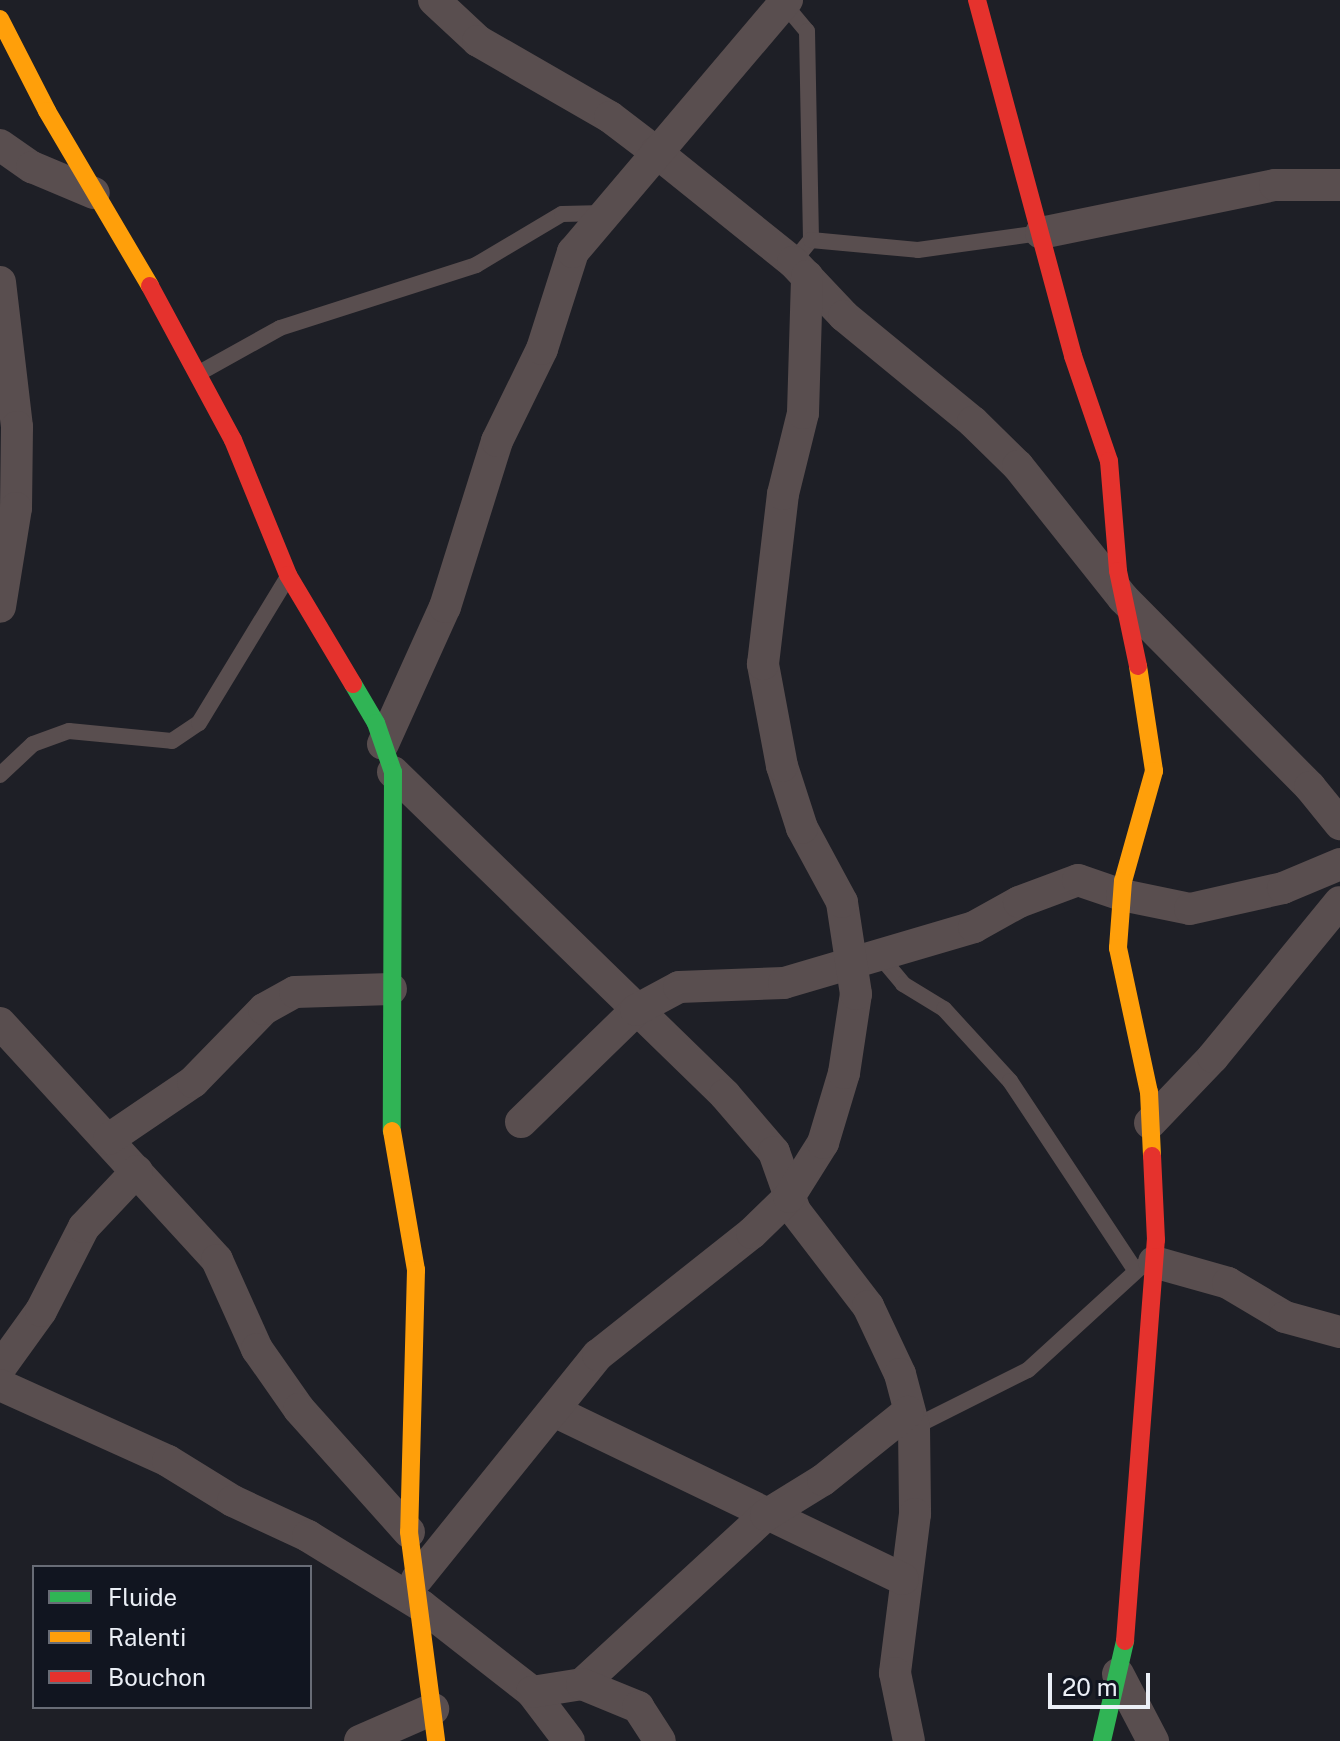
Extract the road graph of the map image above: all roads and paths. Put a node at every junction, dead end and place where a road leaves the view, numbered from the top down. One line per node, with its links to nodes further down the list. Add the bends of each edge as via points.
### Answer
1 (434, 0): 7 (street, via 478,41 610,117)
2 (977, 0): 11 (street)
3 (786, 2): 7 (street); 12 (lane, via 807,31)
4 (0, 19): 5 (street)
5 (7, 47): 9 (street)
6 (0, 145): 9 (street, via 32,167)
7 (656, 152): 10 (street); 12 (street)
8 (1340, 185): 11 (street, via 1275,185)
9 (94, 193): 14 (street)
10 (604, 213): 14 (lane, via 562,214 476,265 280,328); 18 (street, via 573,252 542,349 497,441 445,607)
11 (1041, 233): 12 (lane); 16 (street, via 1073,356 1109,461)
12 (804, 260): 16 (street, via 844,316 1018,466); 24 (street, via 803,413 783,494 763,664 782,766 802,828 842,902)
13 (0, 282): 17 (street, via 17,427 16,508)
14 (198, 374): 15 (street, via 233,440)
15 (288, 575): 18 (street, via 376,723); 19 (lane, via 199,723 172,741 69,731 33,744)
16 (1123, 598): 20 (street); 22 (street, via 1147,709 1154,771)
17 (0, 607)
18 (388, 758): 25 (street); 26 (street)
19 (0, 775)
20 (1340, 824)
21 (1340, 864): 22 (street, via 1283,888 1190,909)
22 (1122, 895): 24 (street, via 1078,880 1019,902 974,927); 29 (street, via 1118,948 1149,1092)
23 (1340, 902): 29 (street, via 1213,1057)
24 (865, 960): 26 (street, via 784,983 679,987); 32 (street, via 844,1073 823,1143); 33 (lane, via 944,1009 1010,1081)
25 (391, 989): 30 (street, via 295,992 264,1009 193,1082); 40 (street, via 392,1134 416,1270)
26 (636, 1010): 28 (street); 32 (street, via 725,1095 774,1152)
27 (0, 1023): 30 (street)
28 (521, 1122)
29 (1150, 1123): 33 (street)
30 (109, 1139): 31 (street)
31 (137, 1171): 35 (street, via 84,1227 41,1311); 40 (street, via 217,1260 257,1349 299,1409)
32 (789, 1197): 37 (street, via 752,1233 598,1355); 38 (street, via 868,1306 900,1374)
33 (1144, 1265): 34 (street, via 1228,1283 1285,1317); 38 (lane, via 1028,1370); 43 (street, via 1125,1645)
34 (1340, 1332)
35 (0, 1368)
36 (0, 1385): 42 (street, via 168,1461 233,1501)
37 (556, 1412): 39 (street); 42 (street)
38 (911, 1420): 39 (street); 41 (street, via 915,1514)
39 (766, 1515): 41 (street); 44 (street)
40 (409, 1532): 42 (street)
41 (903, 1579): 51 (street, via 895,1673)
42 (419, 1592): 45 (street); 46 (street)
43 (1118, 1674): 52 (street); 53 (street)
44 (582, 1684): 45 (street); 50 (street, via 638,1707)
45 (532, 1692): 49 (street)
46 (433, 1709): 47 (street); 48 (street)
47 (360, 1741)
48 (436, 1741)
49 (569, 1741)
50 (660, 1741)
51 (909, 1741)
52 (1102, 1741)
53 (1153, 1741)

